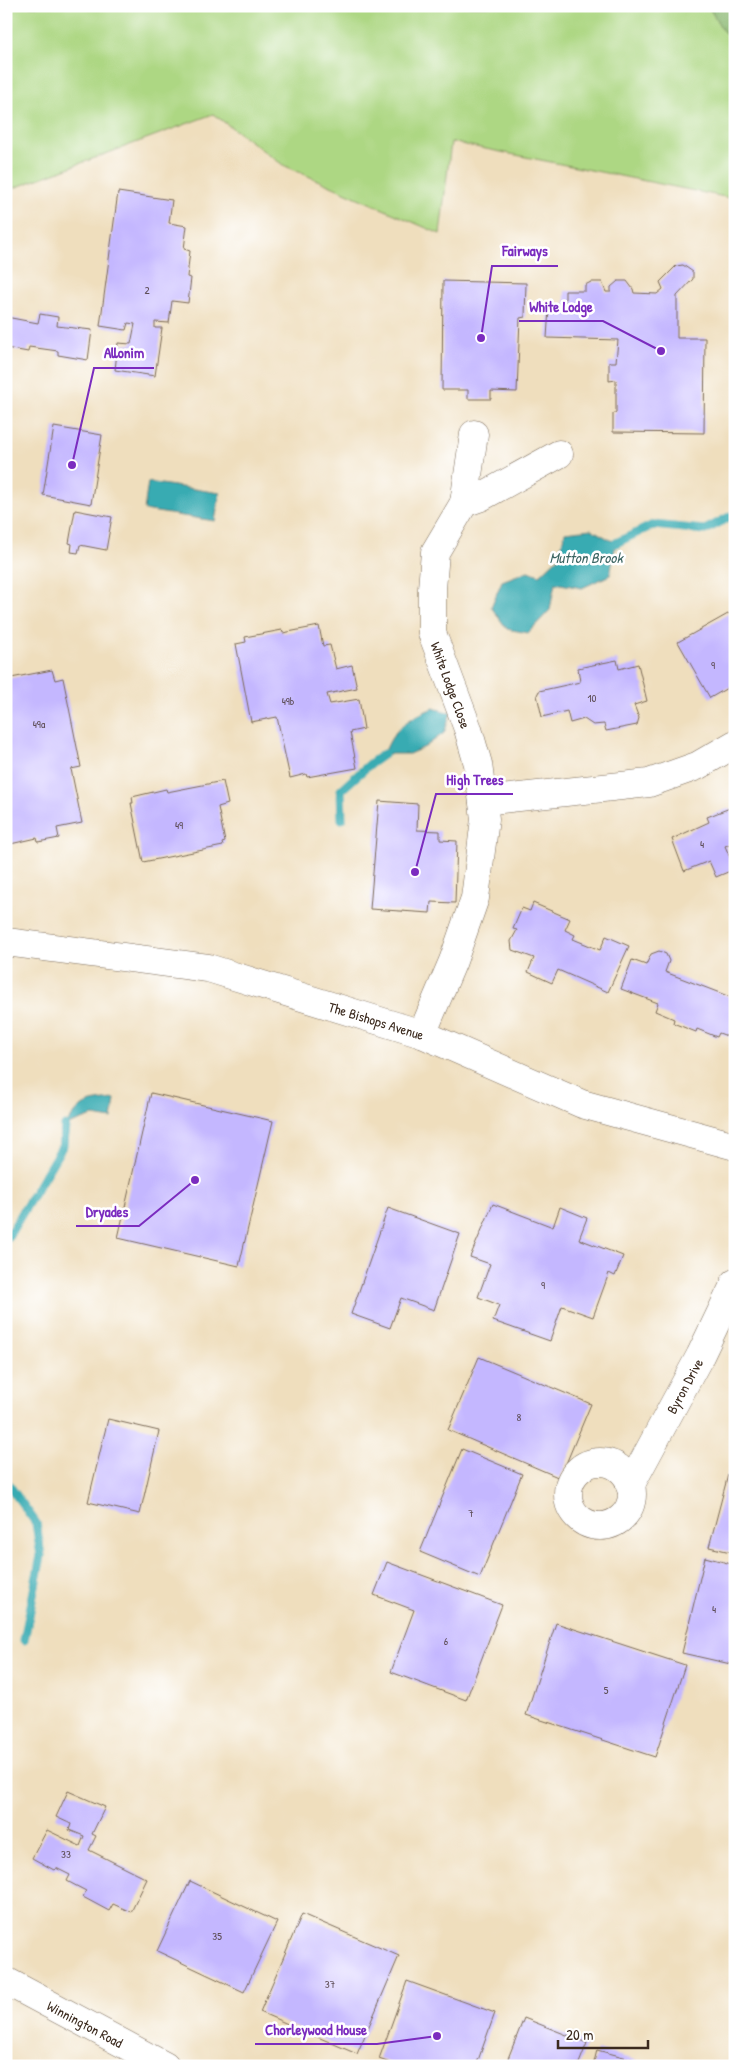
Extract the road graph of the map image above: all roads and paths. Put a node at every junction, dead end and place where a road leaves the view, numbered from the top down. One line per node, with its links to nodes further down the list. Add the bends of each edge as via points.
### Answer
1 (474, 434): 3 (street)
2 (559, 454): 3 (street)
3 (464, 503): 5 (street, White Lodge Close, via 435,552 432,633 478,764)
4 (735, 744): 5 (street, via 697,766 649,783)
5 (482, 801): 7 (street, White Lodge Close, via 485,819 475,898)
6 (6, 942): 7 (street, The Bishops Avenue, via 208,968)
7 (422, 1034): 8 (street, The Bishops Avenue, via 582,1104)
8 (735, 1146)
9 (735, 1283): 10 (street, Byron Drive)
10 (630, 1486)
11 (6, 1981): 12 (street, Winnington Road)
12 (165, 2066)

